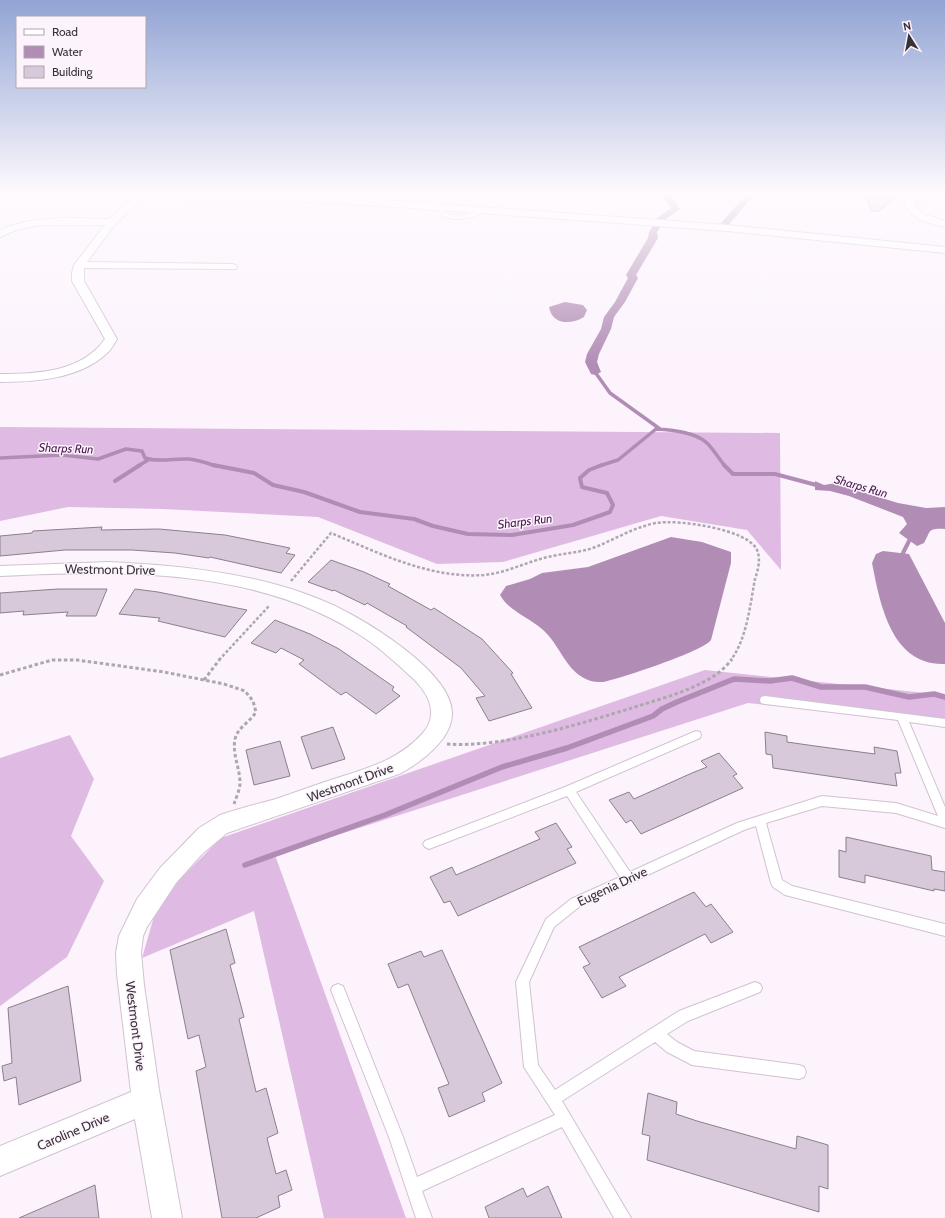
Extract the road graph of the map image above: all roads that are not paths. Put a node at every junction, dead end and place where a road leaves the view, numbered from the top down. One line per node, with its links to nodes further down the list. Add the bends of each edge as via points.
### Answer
1 (89, 252): 2 (street)
2 (79, 265): 3 (street); 4 (street, via 78,280 111,339 107,347 94,358 59,373)
3 (232, 267)
4 (0, 378)
5 (0, 571): 21 (street, Westmont Drive, via 56,567 119,567 176,571 242,582 297,597 346,619 400,653 435,687 440,703 442,718 437,731 397,766 293,803 221,824 191,850 148,902 130,938 130,976)
6 (765, 700): 7 (lane)
7 (902, 717): 8 (lane); 12 (lane)
8 (945, 723)
9 (696, 735): 10 (lane)
10 (569, 790): 13 (lane); 14 (lane)
11 (760, 820): 12 (lane, Eugenia Drive, via 822,801 896,808); 14 (lane, Eugenia Drive, via 741,826); 15 (lane, via 777,883 789,891)
12 (945, 822)
13 (429, 844)
14 (627, 878): 20 (lane, Eugenia Drive, via 575,903 550,923 522,982 531,1067)
15 (945, 930)
16 (755, 988): 18 (lane, via 696,1010)
17 (338, 990): 24 (lane)
18 (656, 1034): 19 (lane, via 692,1058); 20 (lane)
19 (799, 1072)
20 (553, 1099): 22 (lane, Eugenia Drive)
21 (146, 1100): 23 (street, Caroline Drive); 25 (street, Westmont Drive)
22 (565, 1118): 24 (lane); 27 (lane, Eugenia Drive)
23 (0, 1161)
24 (413, 1187): 26 (lane)
25 (167, 1218)
26 (424, 1218)
27 (623, 1218)

